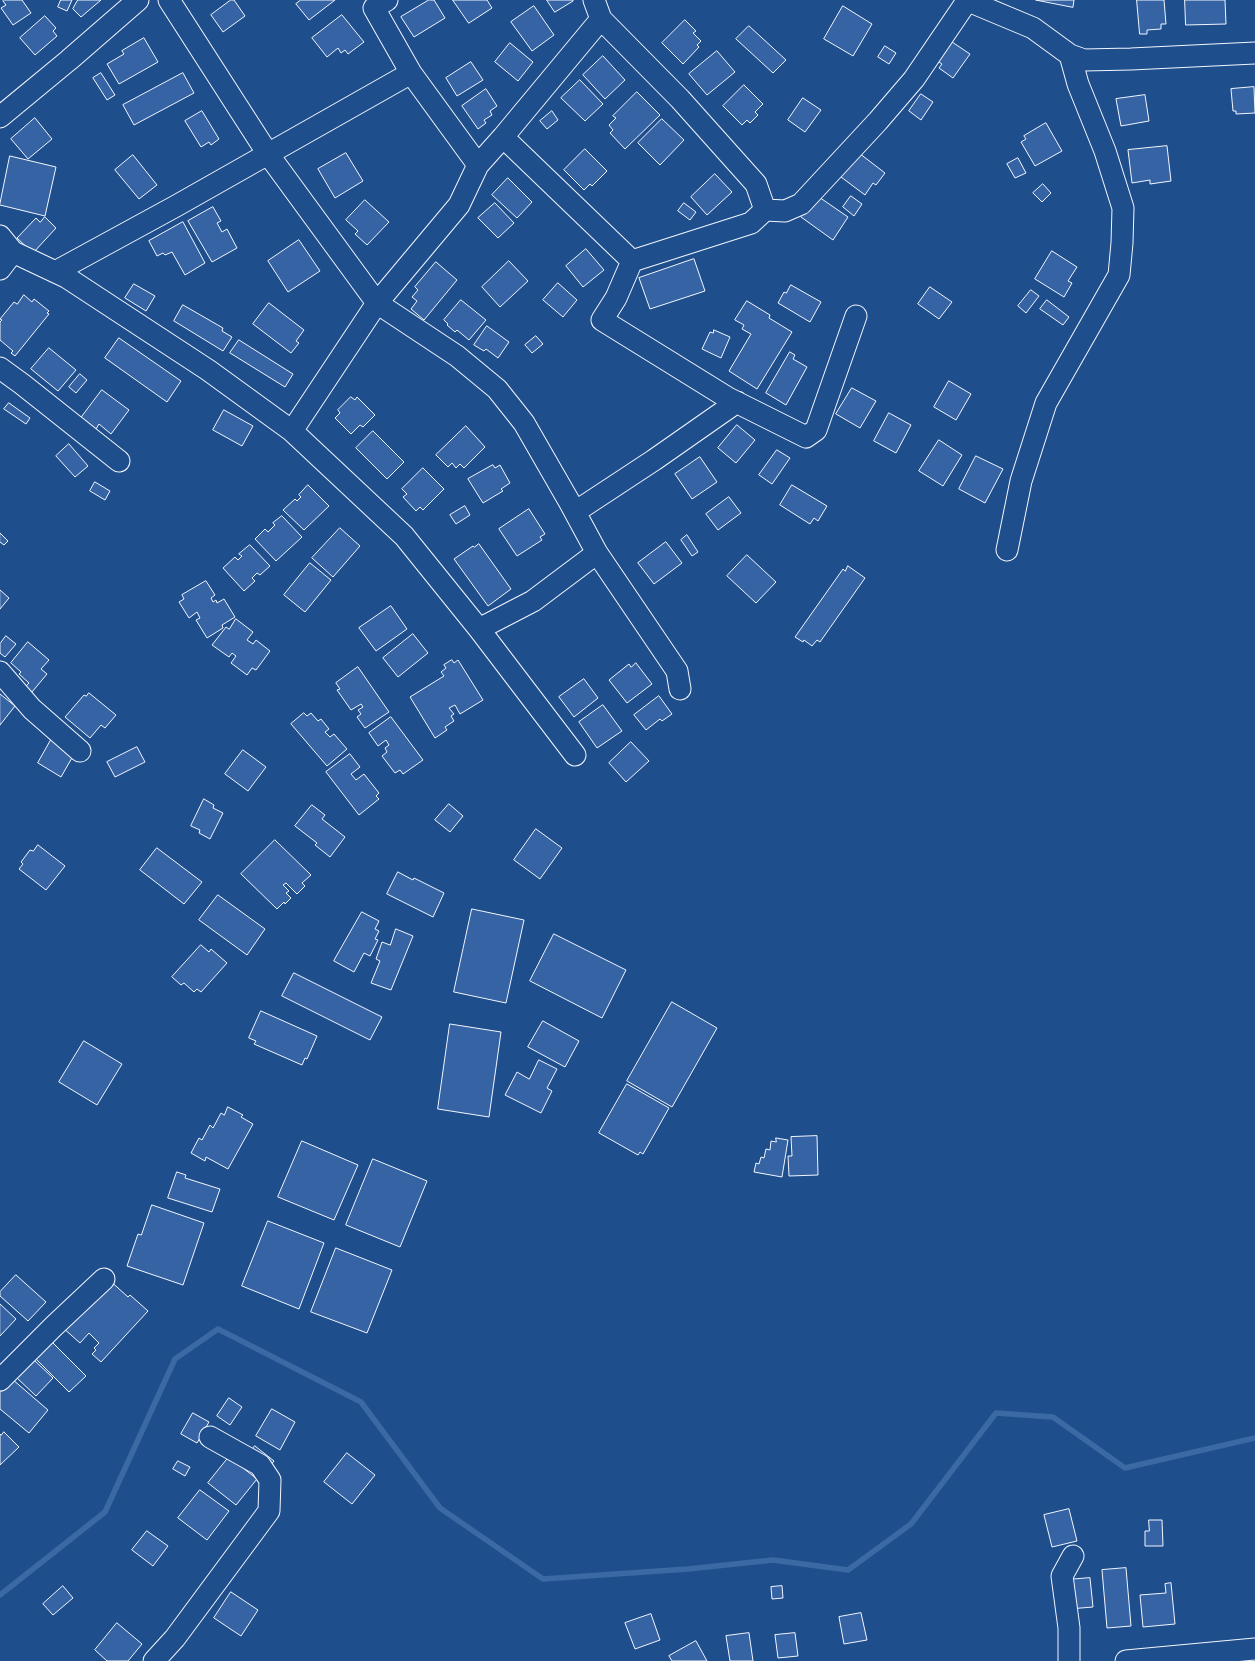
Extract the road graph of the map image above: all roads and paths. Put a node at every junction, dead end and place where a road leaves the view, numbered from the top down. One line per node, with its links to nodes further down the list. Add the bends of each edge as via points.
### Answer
1 (138, 0): 9 (street)
2 (168, 0): 11 (street)
3 (966, 0): 7 (street, via 1033,28); 13 (street, via 914,79 802,204 785,211)
4 (376, 3): 8 (street)
5 (597, 9): 10 (street); 13 (street, via 756,184)
6 (1255, 53): 7 (street, via 1112,60 1084,60)
7 (1070, 55): 25 (street, via 1123,208 1119,275 1046,403 1021,480)
8 (412, 73): 11 (street); 12 (street)
9 (0, 117)
10 (503, 138): 12 (street); 15 (street)
11 (268, 154): 17 (street); 18 (street)
12 (478, 165): 18 (street, via 459,205)
13 (765, 210): 15 (street, via 752,223)
14 (7, 244): 16 (street); 17 (street)
15 (632, 261): 21 (street, via 616,298 602,320)
16 (0, 269)
17 (55, 272): 22 (street, via 208,370)
18 (377, 302): 22 (street); 24 (street, via 457,356 497,389 524,423)
19 (856, 316): 21 (street, via 816,430 806,438)
20 (0, 368): 23 (street)
21 (737, 402): 24 (street)
22 (292, 431): 27 (street, via 404,536)
23 (119, 461)
24 (575, 512): 26 (street)
25 (1008, 550)
26 (597, 553): 27 (street, via 533,600); 29 (street, via 677,670)
27 (479, 629): 31 (street)
28 (0, 672): 30 (street, via 32,709)
29 (680, 689)
30 (80, 751)
31 (575, 755)
32 (104, 1279): 33 (street)
33 (0, 1380)
34 (210, 1437): 37 (street, via 260,1465 270,1480 269,1511 175,1638)
35 (1073, 1556): 38 (street, via 1062,1576 1069,1628)
36 (1255, 1649): 39 (street)
37 (154, 1661)
38 (1068, 1661)
39 (1126, 1661)

